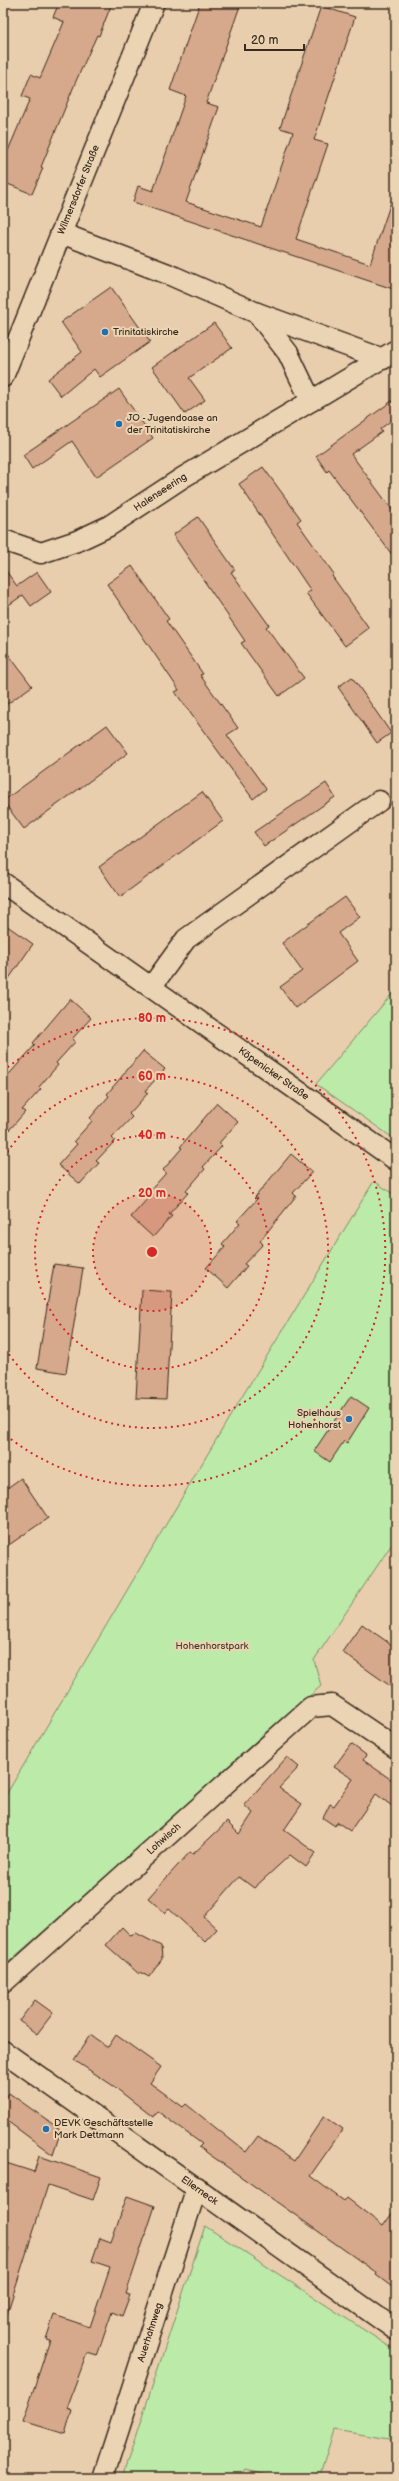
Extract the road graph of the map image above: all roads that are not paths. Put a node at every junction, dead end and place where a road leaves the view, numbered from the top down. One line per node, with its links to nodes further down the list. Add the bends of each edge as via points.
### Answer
1 (154, 3): 2 (street, Wilmersdorfer Straße)
2 (61, 233): 3 (street, Halenseering, via 168,274); 5 (street, Wilmersdorfer Straße)
3 (257, 313): 4 (street, Halenseering); 6 (street, Halenseering, via 288,353)
4 (389, 354): 6 (street, Halenseering)
5 (3, 377)
6 (311, 401): 7 (street, Halenseering, via 182,478 109,526 77,541 42,553)
7 (3, 540)
8 (379, 801): 10 (street, via 186,939)
9 (3, 883): 10 (street, Köpenicker Straße)
10 (152, 986): 11 (street, Köpenicker Straße)
11 (396, 1160)
12 (396, 1748): 13 (street, Lohwisch, via 328,1704 311,1707)
13 (3, 1983)
14 (3, 2051): 15 (street, Ellerneck)
15 (197, 2187): 16 (street, Ellerneck); 17 (street, Auerhahnweg)
16 (396, 2330)
17 (103, 2478)

